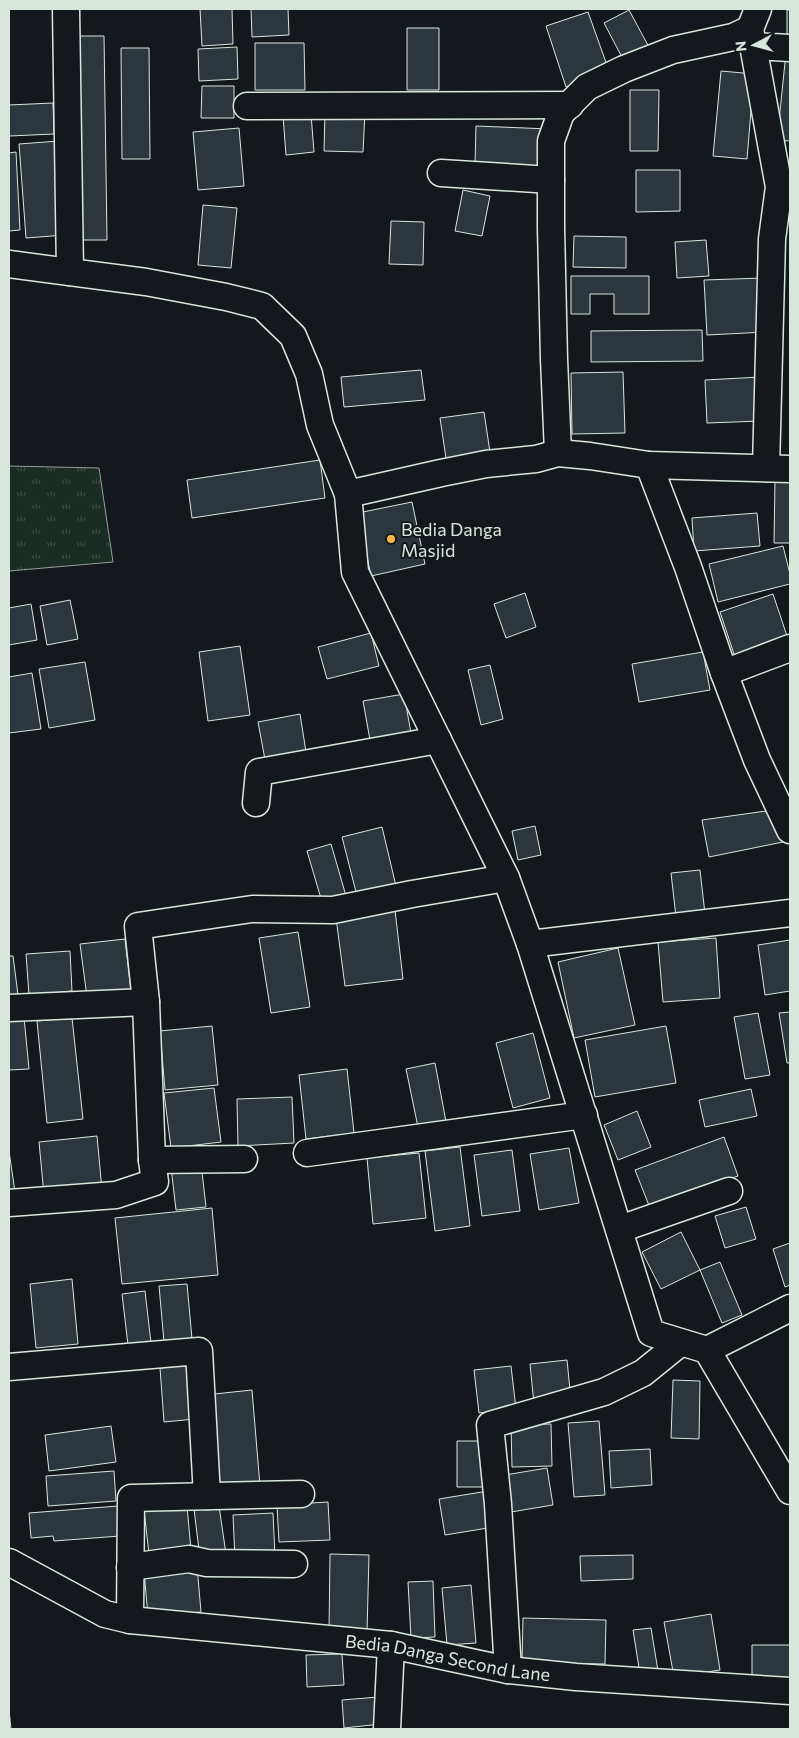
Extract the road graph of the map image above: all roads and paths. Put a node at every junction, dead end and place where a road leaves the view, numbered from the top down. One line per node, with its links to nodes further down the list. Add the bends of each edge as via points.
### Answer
1 (66, 9): 10 (street)
2 (754, 28): 3 (street); 4 (street, via 733,37 673,50 624,69 587,88); 8 (street, via 779,187)
3 (790, 48)
4 (570, 105): 5 (street); 7 (street, via 561,113 551,141)
5 (247, 106)
6 (441, 173): 7 (street)
7 (551, 180): 12 (street)
8 (782, 235): 11 (street)
9 (9, 264): 10 (street)
10 (70, 272): 15 (street, via 146,282 262,306 293,336 309,374 320,424)
11 (780, 317): 14 (street)
12 (558, 453): 13 (street); 15 (street, via 536,459 486,464)
13 (649, 465): 14 (street); 17 (street)
14 (778, 469)
15 (348, 494): 18 (street, via 355,572)
16 (790, 648): 17 (street)
17 (724, 673): 20 (street, via 757,760)
18 (438, 740): 19 (street, via 260,772); 21 (street)
19 (256, 803)
20 (790, 830)
21 (506, 878): 23 (street); 24 (street, via 333,910 252,909 138,926)
22 (790, 913): 23 (street)
23 (530, 944): 26 (street)
24 (146, 1002): 25 (street); 29 (street)
25 (9, 1008)
26 (584, 1115): 27 (street); 32 (street)
27 (307, 1153)
28 (244, 1158): 29 (street)
29 (152, 1160): 31 (street, via 155,1182 116,1195)
30 (729, 1191): 32 (street)
31 (9, 1203)
32 (620, 1229): 34 (street, via 651,1333)
33 (790, 1308): 35 (street)
34 (680, 1343): 35 (street); 45 (street, via 643,1373 604,1392 490,1425)
35 (707, 1350): 37 (street)
36 (9, 1367): 39 (street, via 199,1351)
37 (790, 1491)
38 (301, 1494): 39 (street)
39 (207, 1496): 42 (street, via 131,1498)
40 (9, 1562): 43 (street, Bedia Danga Second Lane, via 105,1614)
41 (294, 1564): 42 (street, via 208,1563 189,1559)
42 (130, 1567): 43 (street)
43 (130, 1620): 44 (street, Bedia Danga Second Lane)
44 (391, 1645): 45 (street, Bedia Danga Second Lane); 47 (street)
45 (508, 1670): 46 (street, Bedia Danga Second Lane)
46 (790, 1691)
47 (387, 1729)

